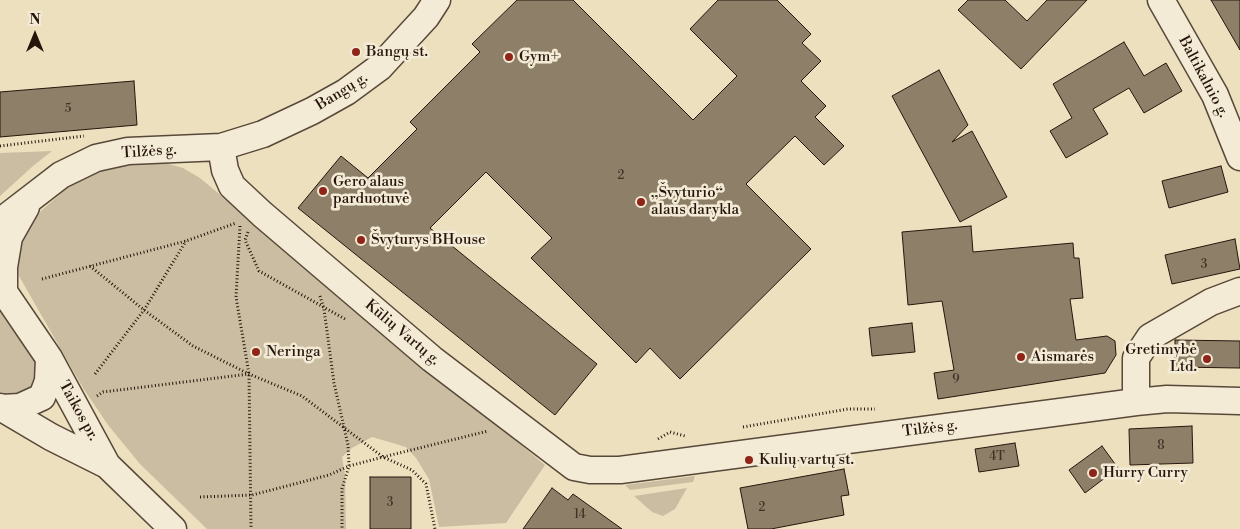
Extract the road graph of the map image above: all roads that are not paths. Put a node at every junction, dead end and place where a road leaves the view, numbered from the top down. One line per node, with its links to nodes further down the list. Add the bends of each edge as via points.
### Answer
1 (437, 0): 3 (street, Bangų g., via 426,17 380,67 346,92 263,134)
2 (1161, 0): 4 (street, Baltikalnio g., via 1215,95)
3 (221, 147): 5 (street, Tilžės g., via 128,151 96,158 60,175); 14 (street, Kūlių Vartų g., via 232,186 432,358 574,467)
4 (1240, 157)
5 (30, 200): 6 (street, Tilžės g.); 7 (street, Tilžės g., via 9,237)
6 (0, 222)
7 (2, 287): 9 (street, Taikos pr.)
8 (1240, 291): 11 (street, via 1211,302 1150,337 1136,358)
9 (49, 358): 12 (street, via 48,381 42,397 20,407); 13 (street, Taikos pr.)
10 (1240, 401): 11 (street, Tilžės g., via 1167,399)
11 (1136, 402): 14 (street, Tilžės g.)
12 (0, 407): 13 (street, Taikos pr.)
13 (108, 465): 15 (street, Taikos pr.)
14 (620, 470)
15 (173, 529)

